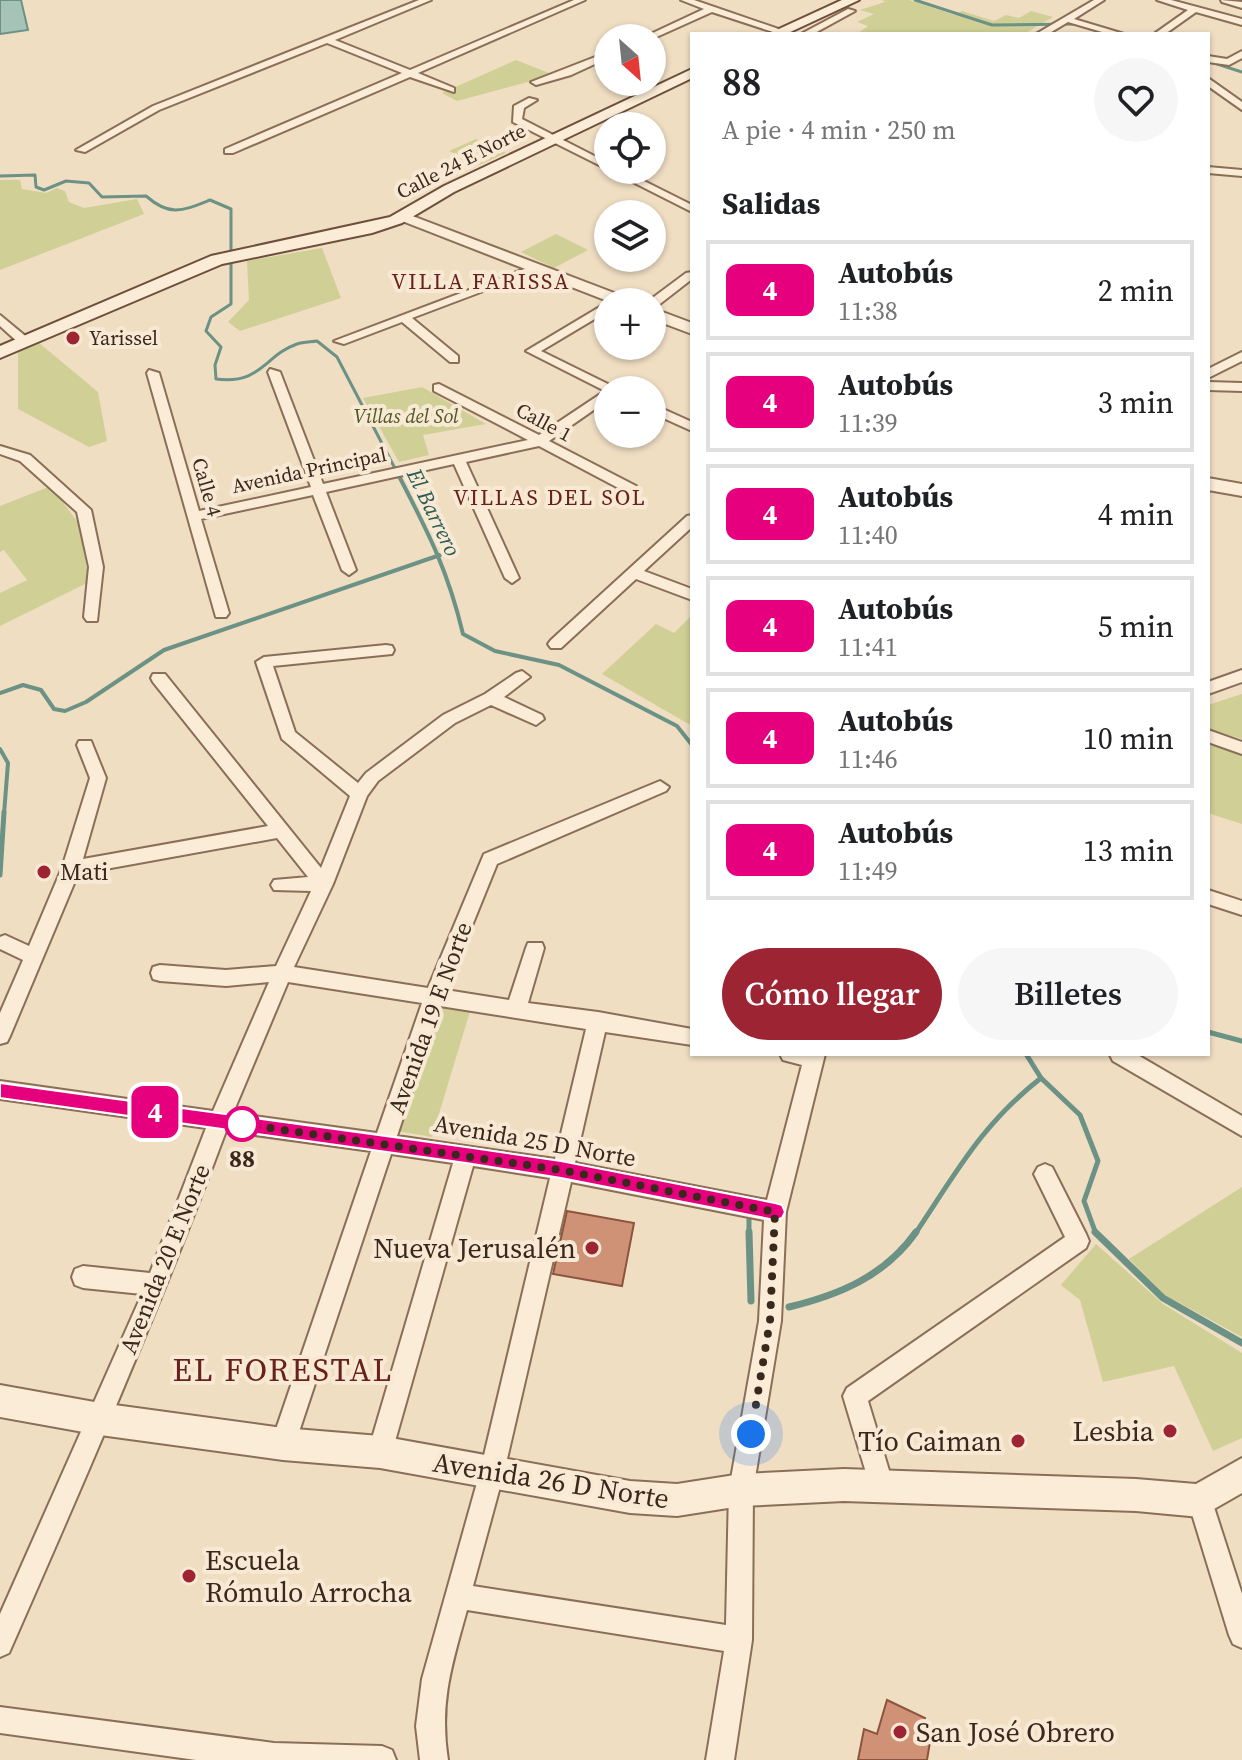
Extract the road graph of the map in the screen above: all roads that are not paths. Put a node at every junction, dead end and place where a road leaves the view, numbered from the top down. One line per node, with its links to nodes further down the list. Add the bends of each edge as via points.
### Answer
1 (427, 0): 20 (street)
2 (581, 0): 24 (street)
3 (685, 0): 9 (street)
4 (1100, 0): 11 (street)
5 (1161, 0): 10 (street)
6 (1225, 0): 8 (street)
7 (852, 5): 15 (main road); 16 (street)
8 (1242, 5)
9 (711, 9): 13 (street); 14 (street)
10 (1195, 9): 12 (street); 19 (street)
11 (1061, 22): 17 (street); 18 (street)
12 (1242, 22)
13 (666, 29)
14 (778, 32)
15 (784, 32)
16 (809, 32)
17 (1044, 32)
18 (1104, 32)
19 (1162, 32)
20 (327, 40): 24 (street); 32 (street, via 156,108)
21 (1240, 49): 22 (street, via 1225,62)
22 (1210, 59)
23 (594, 61): 26 (street)
24 (406, 73): 28 (street); 33 (street)
25 (690, 74): 31 (main road, Calle 24 E Norte)
26 (536, 82)
27 (1210, 83): 30 (street)
28 (451, 90)
29 (532, 100): 31 (street, via 519,106 517,120)
30 (1242, 107)
31 (554, 139): 34 (street); 39 (main road, Calle 24 E Norte)
32 (81, 150)
33 (229, 151)
34 (594, 160)
35 (1210, 170): 36 (street)
36 (1242, 173)
37 (642, 184): 38 (street)
38 (690, 208)
39 (402, 216): 40 (street); 50 (main road, Calle 24 E Norte, via 372,228 231,257)
40 (535, 268): 42 (street); 45 (street)
41 (690, 275): 43 (street)
42 (594, 293)
43 (666, 293)
44 (594, 316): 57 (street, via 532,351)
45 (403, 317): 49 (street); 53 (street)
46 (0, 319): 50 (street)
47 (666, 319): 48 (street)
48 (690, 328)
49 (340, 341)
50 (25, 342): 51 (main road, Calle 24 E Norte)
51 (0, 353)
52 (1242, 356): 56 (street)
53 (454, 359)
54 (274, 372): 68 (street)
55 (153, 373): 71 (street, Calle 4)
56 (1210, 373)
57 (594, 380)
58 (1210, 386): 59 (street)
59 (1242, 387)
60 (439, 388): 64 (street, Calle 1)
61 (594, 404): 64 (street, Avenida Principal)
62 (666, 415): 63 (street)
63 (690, 426)
64 (538, 442): 66 (street, Avenida Principal); 69 (street, Calle 1)
65 (0, 450): 79 (street, via 25,458 84,510 96,567)
66 (458, 459): 68 (street, Avenida Principal); 75 (street)
67 (1210, 484): 70 (street)
68 (317, 488): 71 (street, Avenida Principal); 73 (street)
69 (631, 489)
70 (1242, 490)
71 (194, 516): 78 (street, Calle 4)
72 (686, 533): 74 (street)
73 (349, 570)
74 (635, 573): 76 (street); 80 (street)
75 (512, 578)
76 (684, 592): 77 (street)
77 (664, 602)
78 (221, 613)
79 (92, 617)
80 (556, 644)
81 (386, 650): 92 (street, via 264,662 288,735)
82 (1242, 676): 85 (street)
83 (522, 677): 86 (street, Avenida 20 E Norte)
84 (159, 678): 93 (street)
85 (1210, 687)
86 (491, 698): 87 (street); 92 (street, Avenida 20 E Norte, via 449,719 372,777)
87 (536, 719)
88 (1210, 737): 90 (street)
89 (85, 745): 94 (street, via 98,778)
90 (1242, 748)
91 (660, 787): 104 (street, Avenida 19 E Norte, via 490,859)
92 (359, 794): 95 (street, Avenida 20 E Norte)
93 (282, 830): 94 (street); 95 (street)
94 (71, 868): 101 (street)
95 (324, 884): 96 (street); 103 (street, Avenida 20 E Norte)
96 (280, 885)
97 (1210, 898): 98 (street)
98 (1242, 908)
99 (5, 943): 101 (street)
100 (535, 948): 105 (street)
101 (33, 956): 107 (street)
102 (160, 973): 103 (street, via 226,978)
103 (282, 973): 104 (street); 112 (street, Avenida 20 E Norte)
104 (434, 996): 105 (street); 114 (street, Avenida 19 E Norte)
105 (517, 1007): 106 (street)
106 (598, 1020): 108 (street); 116 (street)
107 (0, 1036)
108 (690, 1037)
109 (814, 1056): 118 (street)
110 (1122, 1056): 113 (street)
111 (0, 1090): 112 (street, Avenida 25 D Norte)
112 (219, 1121): 114 (street, Avenida 25 D Norte); 120 (street, Avenida 20 E Norte)
113 (1242, 1127)
114 (384, 1142): 115 (street, Avenida 25 D Norte); 123 (street, Avenida 19 E Norte)
115 (466, 1155): 116 (street, Avenida 25 D Norte); 124 (street)
116 (561, 1170): 118 (street, Avenida 25 D Norte); 125 (street)
117 (1045, 1174): 127 (street, via 1078,1241 855,1396)
118 (775, 1212): 128 (street, via 770,1321)
119 (83, 1277): 120 (street)
120 (157, 1285): 122 (street, Avenida 20 E Norte)
121 (0, 1401): 122 (street, Avenida 26 D Norte)
122 (100, 1419): 123 (street, Avenida 26 D Norte); 133 (street, Avenida 20 E Norte)
123 (283, 1444): 124 (street, Avenida 26 D Norte)
124 (380, 1452): 125 (street, Avenida 26 D Norte)
125 (492, 1472): 128 (street, Avenida 26 D Norte, via 630,1497 677,1500); 130 (street)
126 (1242, 1474): 129 (street)
127 (882, 1487): 128 (street, Avenida 26 D Norte); 129 (street, Avenida 26 D Norte)
128 (741, 1490): 132 (street)
129 (1200, 1501): 131 (street)
130 (458, 1596): 132 (street); 137 (street, via 431,1705)
131 (1242, 1635)
132 (739, 1640): 138 (street)
133 (0, 1644)
134 (0, 1720): 135 (street)
135 (177, 1753): 136 (street)
136 (382, 1760)
137 (434, 1760)
138 (720, 1760)

